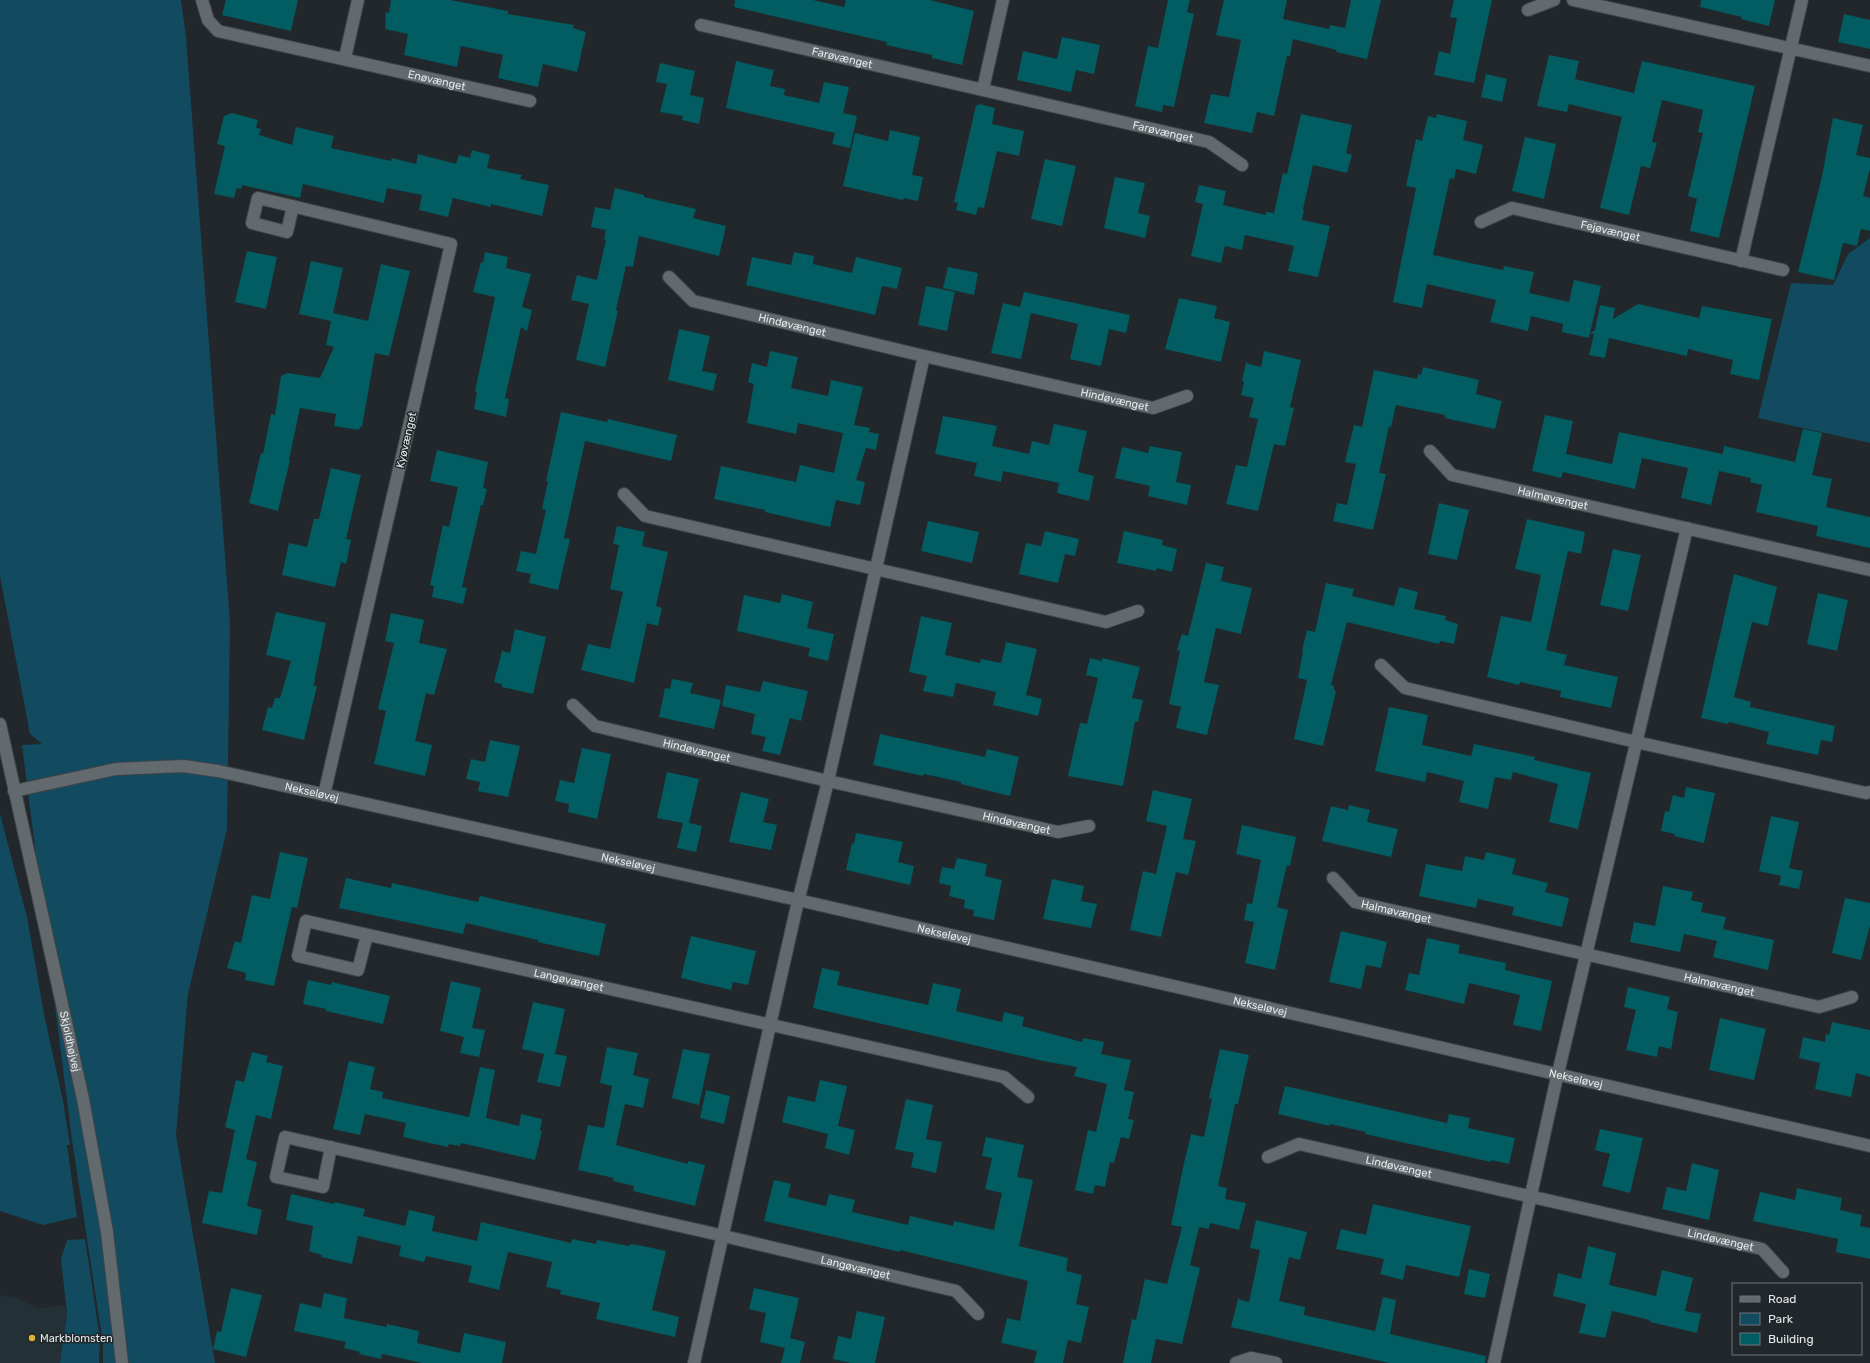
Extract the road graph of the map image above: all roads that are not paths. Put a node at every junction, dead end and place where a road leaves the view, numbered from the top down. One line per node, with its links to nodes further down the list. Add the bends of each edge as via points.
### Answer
1 (202, 0): 10 (street, Enøvænget, via 208,20 218,31)
2 (358, 0): 10 (street)
3 (1003, 0): 12 (street)
4 (1554, 0): 7 (street)
5 (1573, 0): 9 (street)
6 (1802, 0): 9 (street)
7 (1528, 10)
8 (701, 25): 12 (street, Farøvænget)
9 (1790, 47): 11 (street); 17 (street)
10 (345, 58): 13 (street, Enøvænget)
11 (1870, 66)
12 (983, 89): 14 (street, Farøvænget, via 1209,142)
13 (530, 101)
14 (1242, 164)
15 (293, 206): 35 (street, Kyøvænget, via 451,244)
16 (1481, 222): 17 (street, Fejøvænget, via 1512,208)
17 (1742, 261): 18 (street, Fejøvænget)
18 (1783, 270)
19 (670, 277): 20 (street, Hindøvænget, via 693,301)
20 (924, 356): 21 (street, Hindøvænget, via 1153,408); 25 (street)
21 (1187, 396)
22 (1430, 451): 24 (street, Halmøvænget, via 1452,475)
23 (624, 494): 25 (street, via 645,516)
24 (1687, 528): 26 (street, Halmøvænget); 31 (street)
25 (876, 570): 27 (street, via 1106,622); 32 (street)
26 (1870, 570)
27 (1138, 611)
28 (1381, 665): 31 (street, via 1404,688)
29 (573, 705): 32 (street, Hindøvænget, via 595,726)
30 (0, 724): 33 (street, Skjoldhøjvej)
31 (1636, 742): 34 (street); 40 (street)
32 (828, 781): 36 (street, Hindøvænget, via 1058,832); 38 (street)
33 (14, 790): 35 (street, Nekseløvej, via 116,770 183,766 224,772); 52 (street, Skjoldhøjvej, via 83,1099 107,1232)
34 (1870, 792)
35 (324, 795): 38 (street, Nekseløvej)
36 (1089, 826)
37 (1333, 878): 40 (street, Halmøvænget, via 1355,902)
38 (798, 900): 42 (street); 43 (street, Nekseløvej)
39 (367, 935): 39 (street, Langøvænget, via 306,921 298,956 358,970); 42 (street, Langøvænget)
40 (1586, 955): 41 (street, Halmøvænget, via 1819,1007); 43 (street)
41 (1852, 997)
42 (770, 1025): 44 (street, Langøvænget, via 1004,1077); 49 (street)
43 (1558, 1075): 45 (street, Nekseløvej); 48 (street)
44 (1028, 1097)
45 (1870, 1146)
46 (331, 1147): 46 (street, Langøvænget, via 323,1187 276,1177 285,1137); 49 (street, Langøvænget)
47 (1268, 1157): 48 (street, Lindøvænget, via 1299,1144)
48 (1532, 1197): 50 (street, Lindøvænget, via 1762,1249); 56 (street)
49 (724, 1236): 51 (street, Langøvænget, via 956,1291); 53 (street)
50 (1783, 1272)
51 (978, 1314)
52 (122, 1363)
53 (694, 1363)
54 (1236, 1363): 55 (street, via 1251,1358)
55 (1276, 1363)
56 (1494, 1363)

